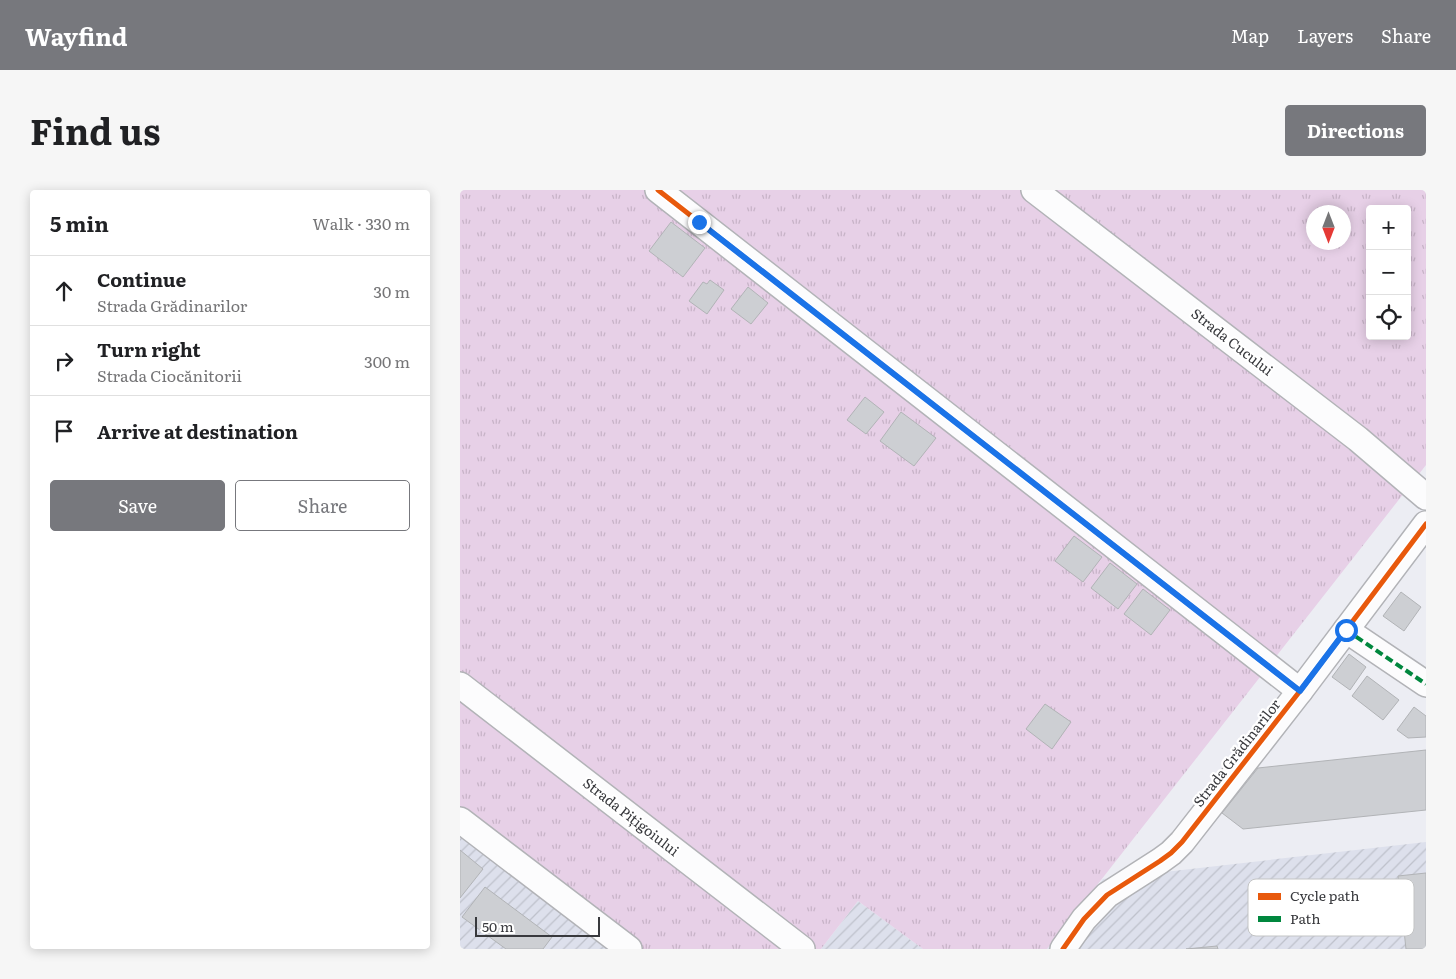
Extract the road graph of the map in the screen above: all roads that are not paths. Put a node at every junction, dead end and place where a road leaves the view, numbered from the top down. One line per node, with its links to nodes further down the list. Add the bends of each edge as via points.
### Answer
1 (658, 190): 8 (street)
2 (1034, 190): 3 (street, Strada Cucului, via 1358,439)
3 (1426, 497)
4 (1426, 524): 5 (street, Strada Grădinarilor)
5 (1346, 630): 6 (street); 8 (street, Strada Grădinarilor)
6 (1426, 684)
7 (460, 685): 11 (street, Strada Pițigoiului)
8 (1300, 691): 12 (street, Strada Grădinarilor, via 1182,842 1160,861 1107,895 1084,919)
9 (460, 820): 10 (street)
10 (629, 949)
11 (802, 949)
12 (1063, 949)

